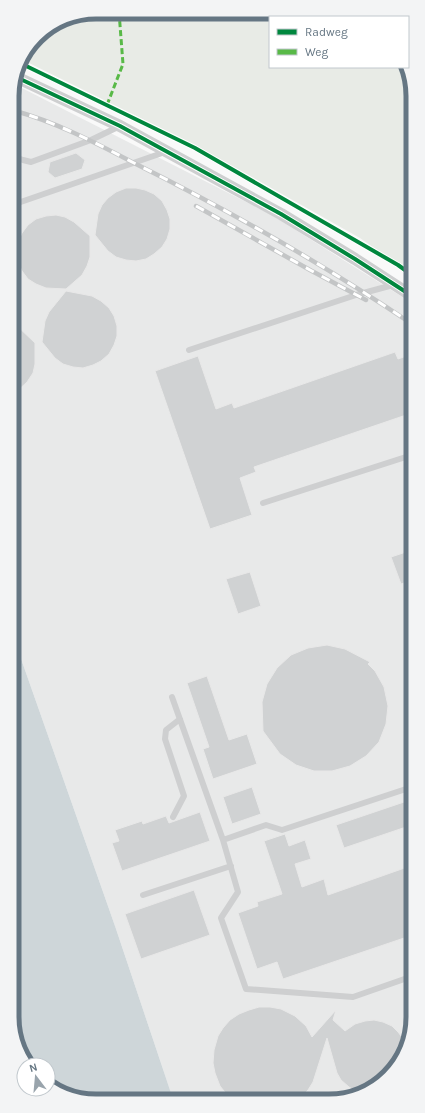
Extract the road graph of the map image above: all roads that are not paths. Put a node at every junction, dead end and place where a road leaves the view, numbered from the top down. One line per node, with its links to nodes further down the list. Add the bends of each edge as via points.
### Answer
1 (21, 79): 2 (street)
2 (120, 126): 3 (street); 4 (lane, via 31,162)
3 (167, 151): 5 (lane); 6 (street, via 281,214)
4 (19, 159)
5 (19, 203)
6 (394, 285): 7 (street); 8 (lane)
7 (406, 292)
8 (189, 350)
9 (406, 457): 10 (lane)
10 (263, 503)
11 (172, 697): 12 (lane)
12 (180, 718): 14 (lane, via 166,730 165,738 184,796); 15 (lane)
13 (406, 789): 15 (lane, via 282,830 266,825)
14 (173, 817)
15 (223, 840): 16 (lane)
16 (231, 866): 17 (lane); 18 (lane, via 238,892 221,918 246,989 353,997)
17 (143, 895)
18 (406, 978)

